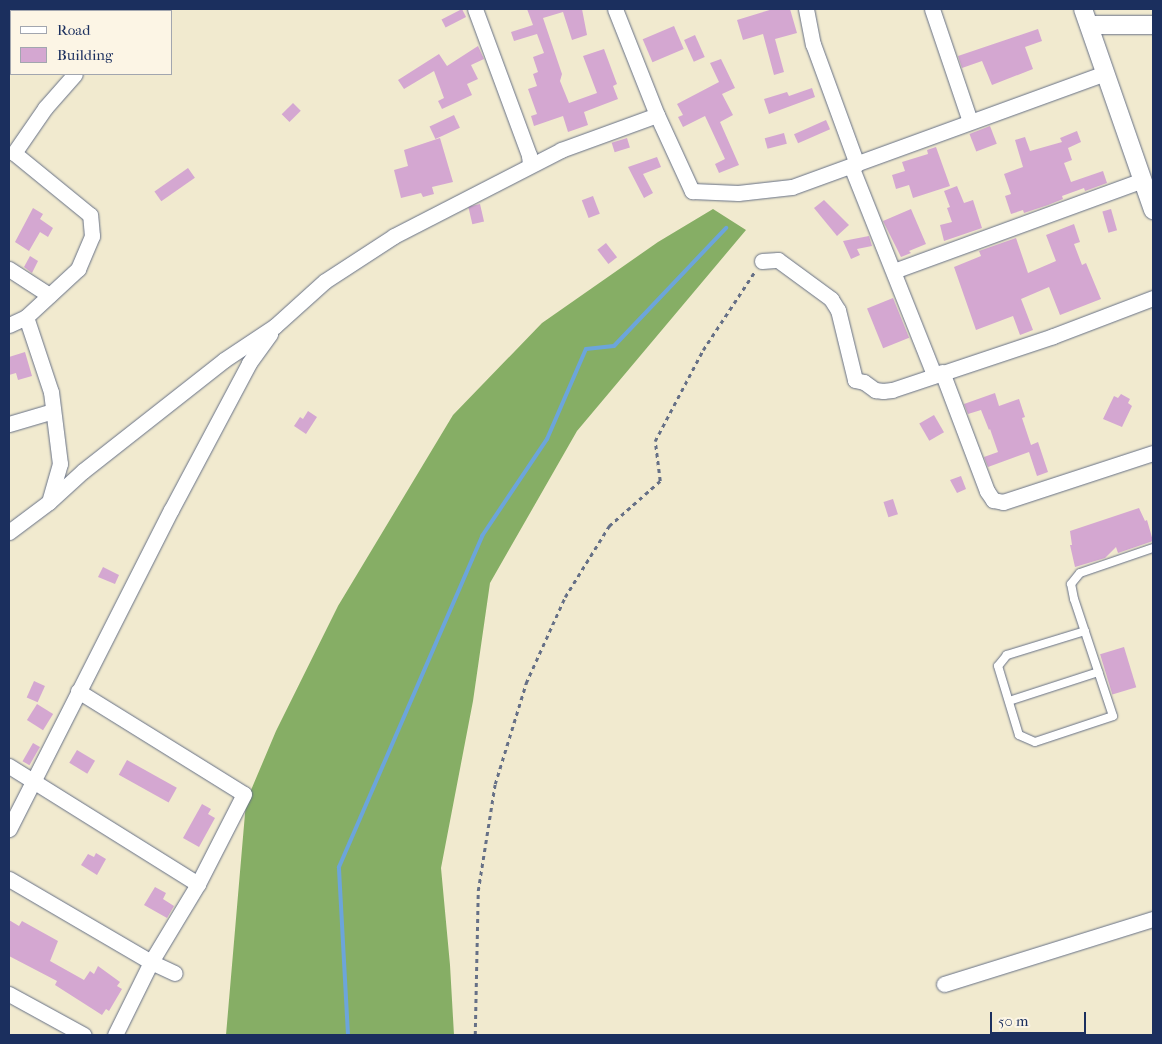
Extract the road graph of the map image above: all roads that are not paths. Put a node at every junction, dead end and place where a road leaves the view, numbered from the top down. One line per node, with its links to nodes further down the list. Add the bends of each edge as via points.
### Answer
1 (475, 9): 13 (street)
2 (614, 9): 10 (street)
3 (806, 9): 14 (street, via 813,44)
4 (932, 9): 11 (street)
5 (1083, 9): 6 (street)
6 (1089, 25): 7 (street); 8 (street)
7 (1153, 25)
8 (1105, 73): 11 (street); 15 (street)
9 (74, 75): 12 (street)
10 (657, 115): 13 (street); 14 (street, via 692,191 738,193 792,187)
11 (970, 121): 14 (street)
12 (11, 151): 20 (street, via 90,215 92,236 78,269)
13 (530, 164): 24 (street, via 394,236 324,281)
14 (854, 165): 19 (street)
15 (1143, 180): 16 (street); 19 (street)
16 (1153, 210)
17 (762, 262): 25 (street, via 778,260 831,299 838,310 855,380 883,391)
18 (9, 269): 20 (street)
19 (894, 271): 25 (street)
20 (50, 295): 22 (street)
21 (1153, 298): 25 (street)
22 (26, 317): 23 (street); 26 (street, via 51,392)
23 (9, 325)
24 (275, 326): 29 (street, via 224,360 83,471); 34 (street, via 249,363)
25 (938, 374): 28 (street, via 993,500 1003,502)
26 (53, 411): 27 (street); 29 (street, via 60,464)
27 (9, 424)
28 (1153, 453)
29 (49, 502): 30 (street)
30 (9, 532)
31 (1153, 548): 32 (lane, via 1080,573 1072,584)
32 (1085, 632): 33 (lane); 35 (lane, via 1007,655 998,666)
33 (1098, 672): 35 (lane); 35 (lane, via 1113,716 1035,742 1019,735)
34 (78, 691): 37 (street); 40 (street, via 244,794)
35 (1009, 701)
36 (9, 766): 37 (street)
37 (34, 780): 38 (street); 40 (street)
38 (9, 829)
39 (9, 879): 42 (street)
40 (198, 884): 42 (street)
41 (1153, 919): 44 (street)
42 (151, 962): 43 (street); 47 (street)
43 (175, 973)
44 (944, 984)
45 (9, 994): 46 (street)
46 (84, 1035)
47 (115, 1035)

